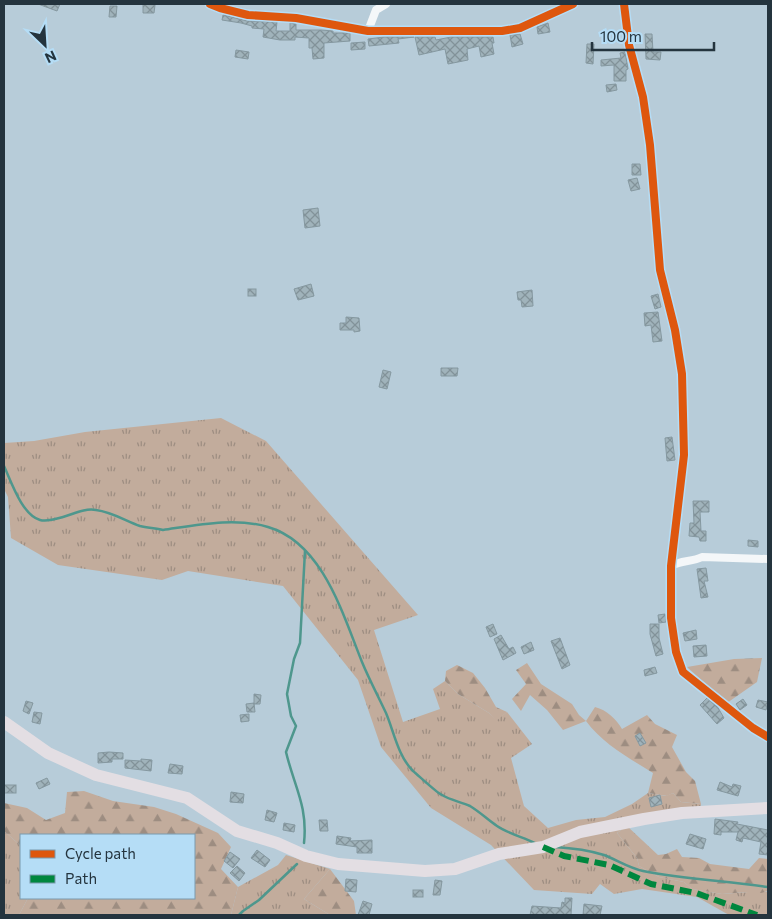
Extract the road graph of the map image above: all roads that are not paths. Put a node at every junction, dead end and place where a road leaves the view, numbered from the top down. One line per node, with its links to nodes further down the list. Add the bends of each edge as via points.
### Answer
1 (210, 4): 5 (street, via 248,15 296,18)
2 (386, 4): 5 (street, via 376,10)
3 (572, 4): 5 (street, via 520,28 502,31)
4 (624, 4): 7 (street, via 629,45 643,97 650,145 660,270 682,374 684,455)
5 (368, 31)
6 (768, 558): 7 (street, via 702,557)
7 (671, 566): 9 (street, via 671,618 678,662 683,672 753,728)
8 (4, 722): 10 (main road, via 48,753 96,775 187,798 237,831 338,864 425,871 455,869 499,854 544,847 580,832 644,819 682,812)
9 (768, 736)
10 (768, 808)

